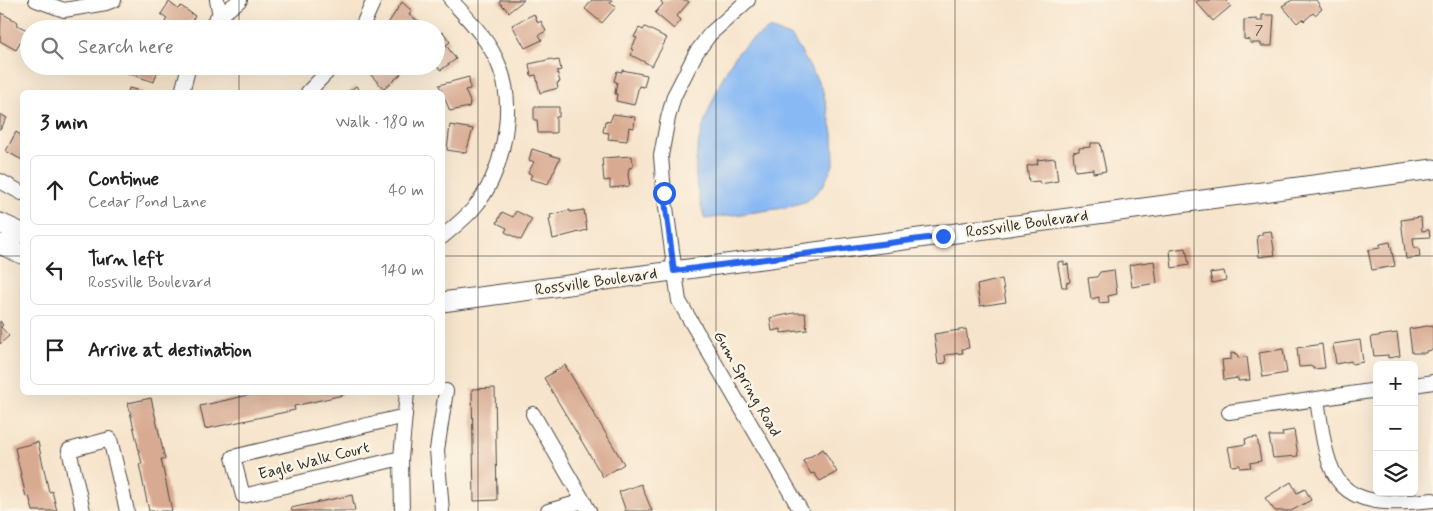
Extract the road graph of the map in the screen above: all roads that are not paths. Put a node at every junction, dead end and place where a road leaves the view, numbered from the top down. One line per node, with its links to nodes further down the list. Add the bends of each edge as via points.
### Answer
1 (36, 0): 2 (street, via 64,10)
2 (114, 0)
3 (217, 0): 8 (street)
4 (240, 0): 8 (street)
5 (374, 0): 10 (street)
6 (451, 0): 20 (street, via 488,43 500,68 507,93 506,133 495,172 475,208)
7 (748, 0): 23 (street, Gum Spring Road, via 710,34 696,53 674,96 661,156)
8 (220, 16): 9 (street)
9 (217, 20)
10 (366, 20)
11 (187, 75): 13 (street)
12 (324, 75): 14 (street)
13 (183, 90)
14 (310, 90)
15 (1433, 169): 23 (main road, Rossville Boulevard)
16 (0, 182): 17 (street)
17 (20, 191)
18 (0, 223): 19 (main road)
19 (20, 232)
20 (445, 235)
21 (0, 244): 22 (main road)
22 (20, 253)
23 (674, 271): 24 (main road, Rossville Boulevard); 42 (street, Gum Spring Road, via 679,301)
24 (445, 302)
25 (1433, 382): 26 (street)
26 (1418, 384)
27 (446, 391): 40 (street, via 437,450)
28 (1373, 391): 30 (street)
29 (407, 395): 33 (street)
30 (1317, 399): 31 (street); 35 (street, via 1328,464 1344,492 1367,504 1384,507)
31 (1229, 412)
32 (533, 414): 36 (street)
33 (405, 416): 34 (street); 34 (street, Eagle Walk Court, via 233,457 243,496)
34 (401, 458): 39 (street)
35 (1433, 500)
36 (587, 506): 41 (street)
37 (84, 511): 38 (street, via 69,450 110,439)
38 (127, 511)
39 (402, 511)
40 (442, 511)
41 (548, 511)
42 (801, 511)

